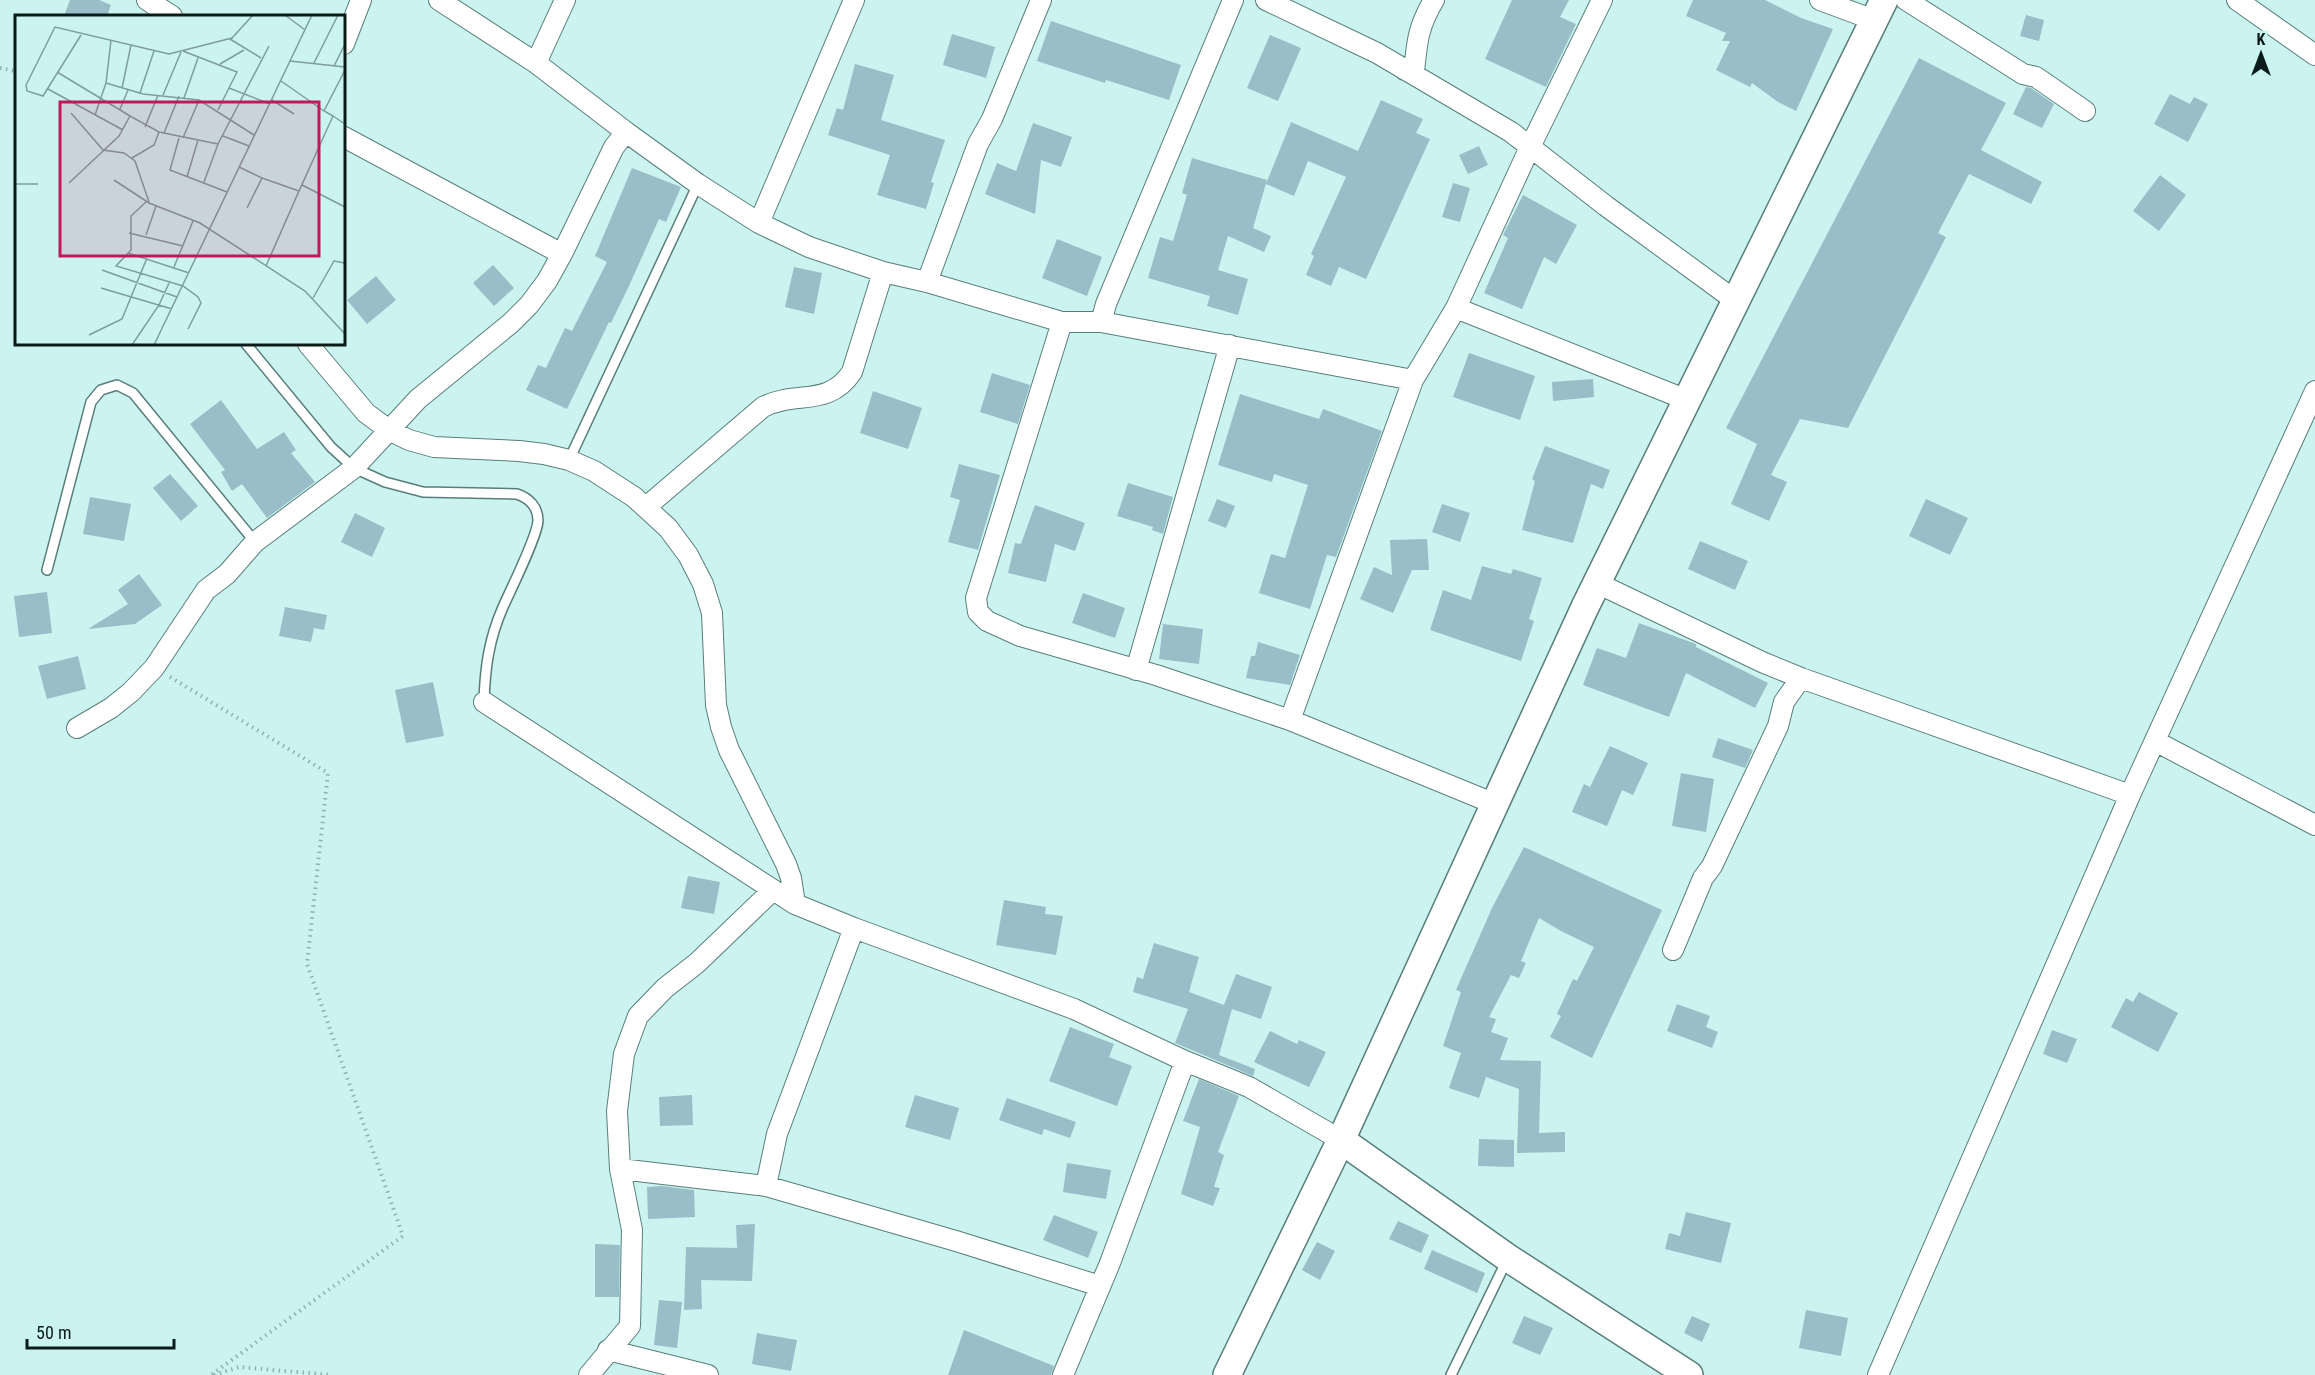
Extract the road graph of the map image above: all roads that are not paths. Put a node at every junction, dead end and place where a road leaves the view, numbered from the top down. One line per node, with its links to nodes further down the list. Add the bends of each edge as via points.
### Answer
1 (147, 0): 15 (street)
2 (362, 0): 16 (street)
3 (439, 0): 18 (street)
4 (565, 0): 18 (street)
5 (854, 0): 25 (street)
6 (1041, 0): 28 (street, via 978,144)
7 (1233, 0): 32 (street)
8 (1266, 0): 19 (street)
9 (1434, 0): 19 (street, via 1417,36 1414,72)
10 (1602, 0): 23 (street)
11 (1820, 0): 14 (street)
12 (1905, 0): 20 (street, via 2023,75 2036,77)
13 (2237, 0): 17 (street)
14 (1879, 10): 29 (street)
15 (170, 15)
16 (345, 42)
17 (2315, 55)
18 (536, 63): 21 (street)
19 (1405, 70): 23 (street)
20 (2085, 111)
21 (626, 132): 24 (street); 26 (street, via 614,147)
22 (345, 138): 26 (street)
23 (1530, 147): 29 (street); 30 (street)
24 (698, 184): 25 (street); 40 (lane)
25 (759, 223): 27 (street, via 809,247)
26 (562, 254): 39 (street, via 529,305 418,399)
27 (883, 272): 28 (street); 42 (street, via 852,372 841,386 825,396 779,400 763,407)
28 (927, 282): 31 (street)
29 (1736, 301): 38 (street)
30 (1456, 308): 36 (street); 38 (street)
31 (1062, 322): 32 (street); 46 (street, via 976,598 978,612 987,621 1020,636)
32 (1101, 322): 35 (street)
33 (247, 345): 41 (lane, via 331,447)
34 (309, 345): 39 (street, via 366,414)
35 (1230, 345): 36 (street); 46 (street)
36 (1413, 380): 49 (street)
37 (2315, 390): 51 (street)
38 (1687, 400): 45 (street)
39 (389, 430): 40 (street, via 434,447 519,451); 41 (street)
40 (569, 460): 42 (street, via 594,471)
41 (354, 468): 43 (street); 48 (lane, via 385,482 423,492 517,494 534,506 537,527 488,650)
42 (646, 507): 56 (street, via 668,528 704,584 712,613 721,727 786,864)
43 (255, 543): 44 (lane, via 133,393 117,385 101,390 92,402); 50 (street, via 206,590 153,668 131,692)
44 (47, 570)
45 (1597, 583): 47 (street); 53 (street)
46 (1136, 669): 49 (street)
47 (1801, 678): 52 (street); 58 (street, via 1784,702 1778,726 1712,866 1702,878)
48 (484, 702): 55 (street)
49 (1290, 720): 53 (street)
50 (77, 728)
51 (2155, 741): 52 (street); 54 (street)
52 (2130, 795): 72 (street)
53 (1495, 804): 60 (street)
54 (2315, 825)
55 (773, 890): 56 (street); 61 (street, via 638,1016 624,1054 617,1111)
56 (795, 904): 57 (street)
57 (854, 928): 59 (street, via 1074,1009); 62 (street, via 777,1134)
58 (1673, 950)
59 (1185, 1061): 60 (street, via 1249,1087); 64 (street)
60 (1341, 1140): 63 (street); 69 (street)
61 (620, 1169): 62 (street); 65 (street, via 632,1230 630,1326)
62 (766, 1186): 64 (street)
63 (1508, 1258): 70 (lane); 71 (street)
64 (1100, 1286): 68 (street)
65 (608, 1350): 66 (street); 67 (street)
66 (589, 1375)
67 (708, 1375)
68 (1064, 1375)
69 (1227, 1375)
70 (1451, 1375)
71 (1689, 1375)
72 (1878, 1375)

